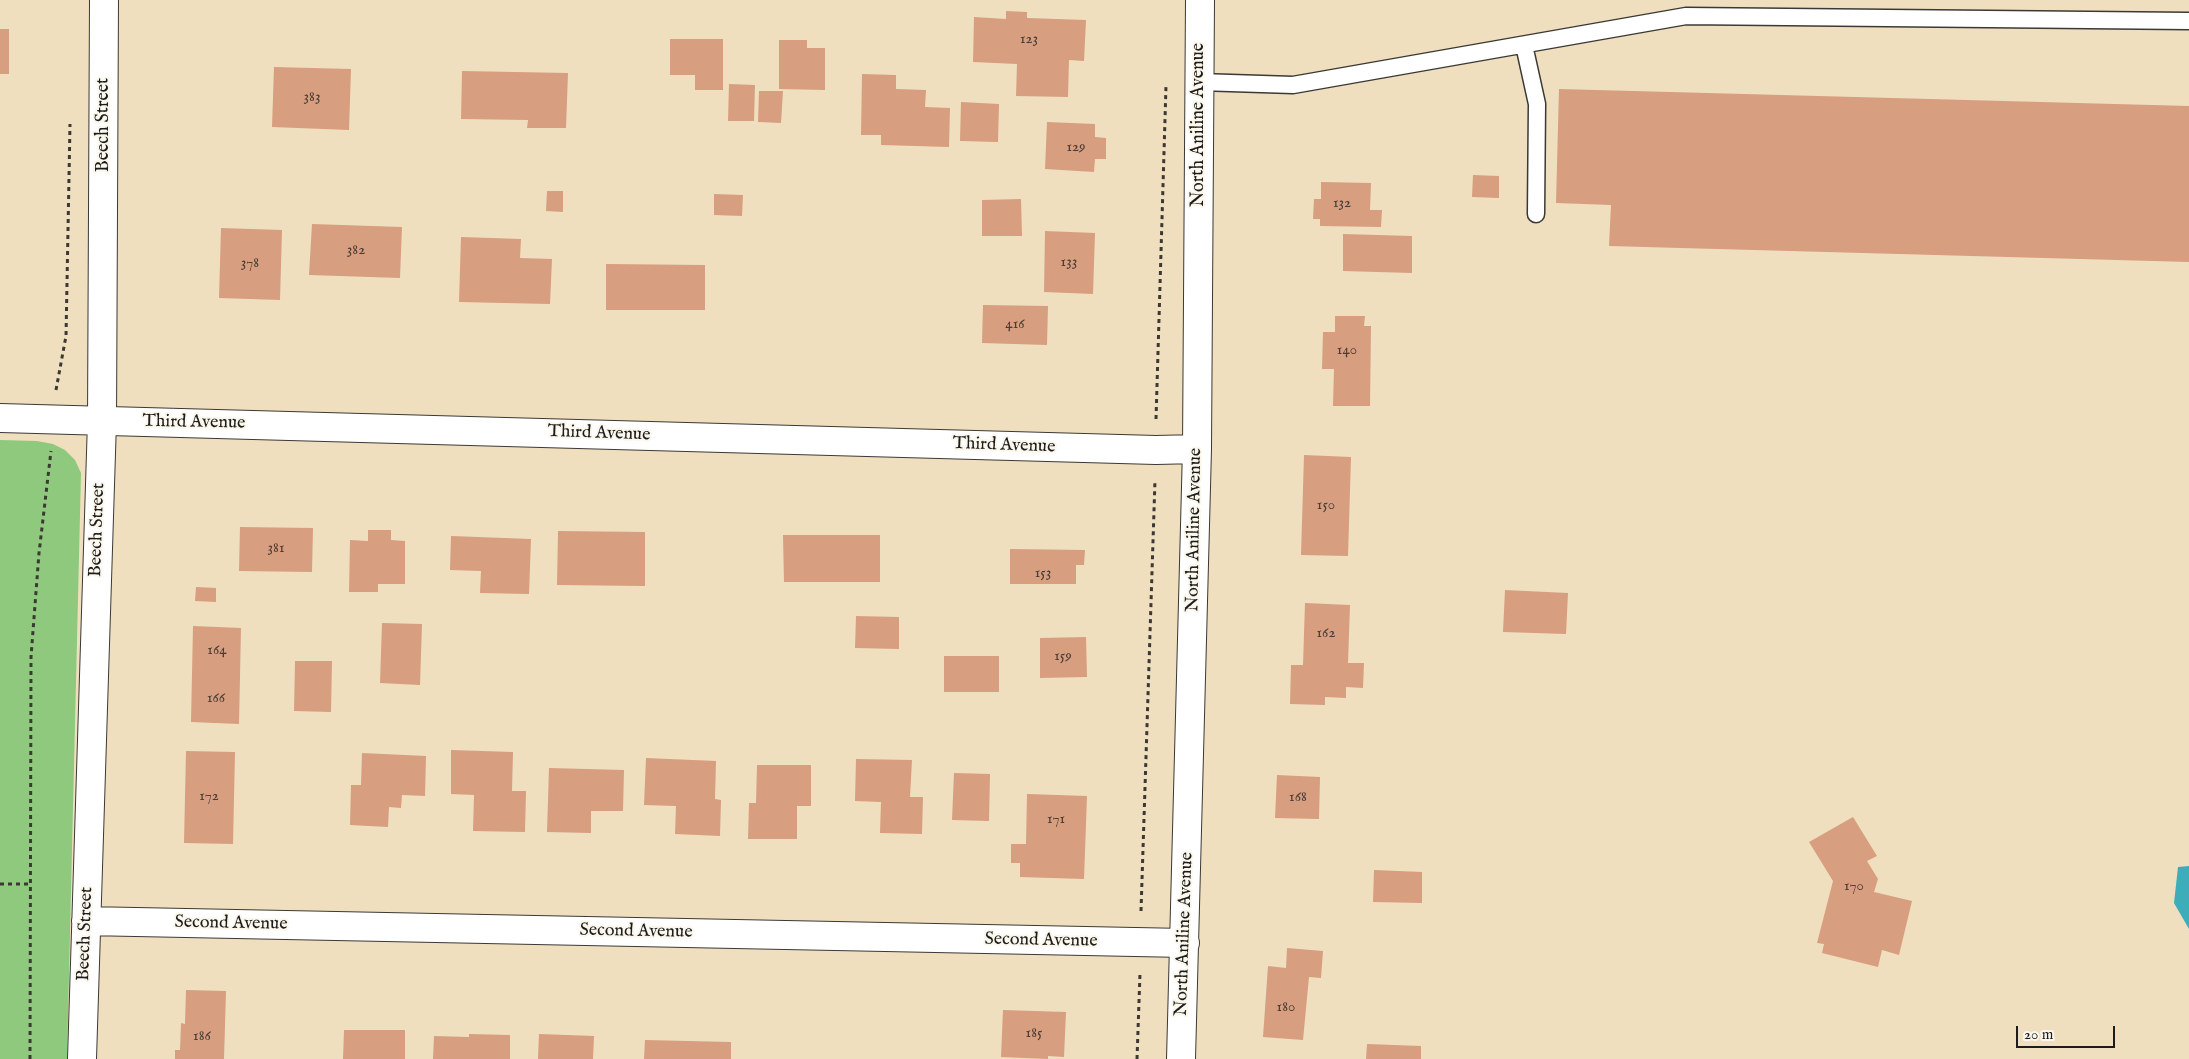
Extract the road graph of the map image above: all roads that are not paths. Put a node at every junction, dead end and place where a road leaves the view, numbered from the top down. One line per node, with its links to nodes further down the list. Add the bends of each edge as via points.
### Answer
1 (104, 0): 8 (street, Beech Street)
2 (1200, 0): 5 (street, North Aniline Avenue)
3 (2189, 21): 4 (lane, via 1686,16)
4 (1524, 45): 5 (lane, via 1293,85); 6 (lane, via 1537,104)
5 (1199, 82): 9 (street, North Aniline Avenue)
6 (1536, 214)
7 (0, 418): 8 (street, Third Avenue)
8 (102, 421): 9 (street, Third Avenue); 10 (street, Beech Street)
9 (1197, 449): 11 (street, North Aniline Avenue)
10 (86, 921): 11 (street, Second Avenue); 12 (street, Beech Street)
11 (1185, 943): 13 (street, North Aniline Avenue)
12 (82, 1059)
13 (1181, 1059)

